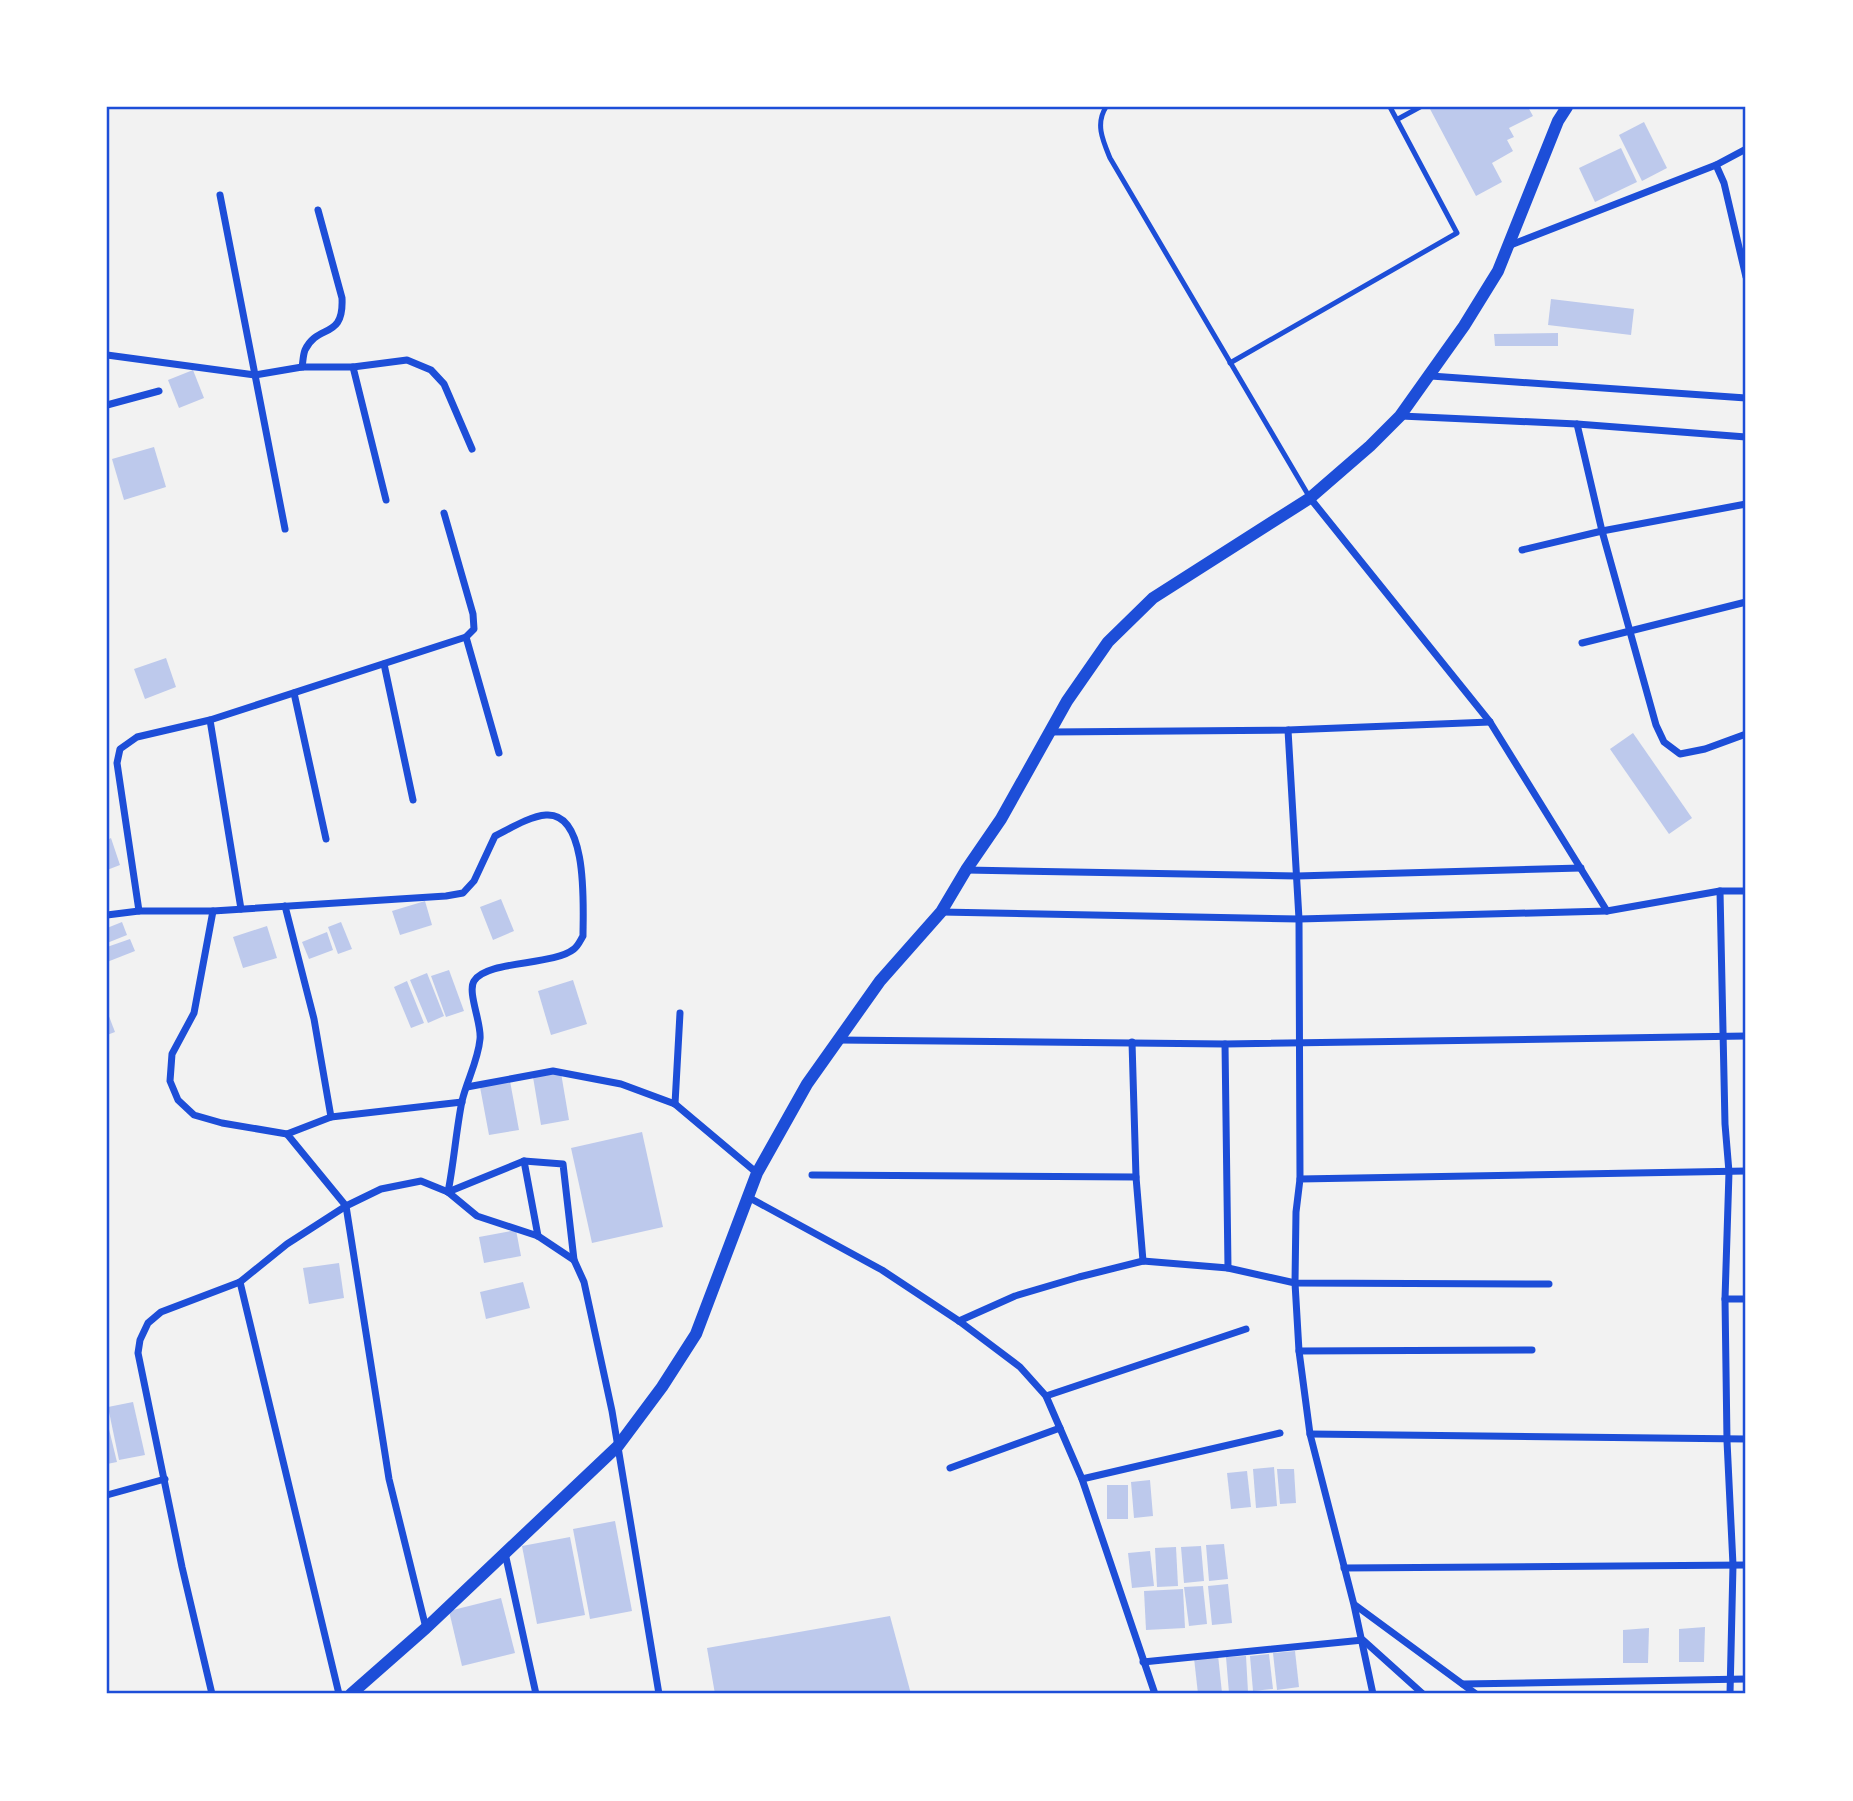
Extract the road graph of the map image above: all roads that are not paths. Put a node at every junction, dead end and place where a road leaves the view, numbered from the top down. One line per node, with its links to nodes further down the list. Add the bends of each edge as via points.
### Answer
1 (1106, 107): 13 (lane, via 1100,132 1110,158)
2 (1390, 107): 5 (lane)
3 (1420, 107): 5 (lane)
4 (1567, 107): 10 (street)
5 (1398, 119): 13 (lane, via 1457,233)
6 (1746, 149): 7 (street)
7 (1716, 165): 10 (street); 11 (street)
8 (220, 195): 16 (street)
9 (318, 210): 14 (street, via 342,312 336,326 309,344)
10 (1508, 246): 17 (street, via 1498,271)
11 (1746, 276)
12 (107, 355): 16 (street)
13 (1230, 363): 25 (lane)
14 (302, 367): 15 (street); 16 (street)
15 (354, 367): 24 (street, via 407,360 431,370 444,384); 26 (street)
16 (255, 375): 29 (street)
17 (1431, 376): 19 (street); 21 (street)
18 (159, 391): 20 (street)
19 (1746, 398)
20 (107, 405)
21 (1400, 416): 22 (street); 25 (street)
22 (1577, 424): 23 (street); 30 (street)
23 (1746, 437)
24 (472, 449)
25 (1310, 498): 39 (street); 41 (street, via 1153,598 1108,642)
26 (386, 500)
27 (1746, 504): 30 (street)
28 (444, 513): 34 (street, via 473,614 474,629)
29 (285, 529)
30 (1602, 531): 31 (street); 33 (street)
31 (1522, 550)
32 (1746, 602): 33 (street)
33 (1629, 632): 35 (street); 42 (street, via 1664,742 1680,754)
34 (466, 637): 36 (street); 43 (street)
35 (1582, 643)
36 (384, 664): 37 (street); 44 (street)
37 (294, 693): 38 (street); 45 (street)
38 (209, 720): 52 (street); 53 (street, via 137,737 120,749 117,763)
39 (1490, 722): 40 (street); 46 (street)
40 (1288, 730): 41 (street); 48 (street)
41 (1049, 732): 47 (street, via 1001,819)
42 (1746, 734)
43 (499, 753)
44 (413, 800)
45 (326, 839)
46 (1581, 869): 48 (street); 55 (street)
47 (966, 870): 48 (street); 56 (street)
48 (1297, 876): 58 (street)
49 (1720, 891): 50 (street); 55 (street); 60 (street)
50 (1746, 891)
51 (285, 906): 52 (street); 66 (street, via 463,893 474,881 495,836 544,815 556,816 569,827 580,853 583,936 577,948 566,954 496,969 474,979 480,1039); 69 (street, via 314,1018)
52 (241, 909): 54 (street)
53 (138, 911): 54 (street); 57 (street)
54 (213, 911): 70 (street, via 194,1013 172,1054 170,1081 178,1100 194,1115)
55 (1607, 911): 58 (street)
56 (941, 912): 58 (street); 62 (street, via 880,981)
57 (107, 915)
58 (1299, 919): 64 (street)
59 (680, 1013): 68 (street)
60 (1723, 1036): 61 (street); 64 (street); 72 (street)
61 (1746, 1036)
62 (837, 1040): 63 (street); 74 (street)
63 (1132, 1042): 65 (street); 76 (street)
64 (1300, 1042): 65 (street); 77 (street)
65 (1225, 1044): 84 (street)
66 (467, 1087): 67 (street); 68 (street, via 559,1071 621,1084)
67 (462, 1102): 69 (street); 78 (street)
68 (675, 1104): 74 (street)
69 (331, 1117): 70 (street)
70 (287, 1134): 80 (street)
71 (524, 1161): 78 (street); 81 (street); 82 (street, via 562,1164)
72 (1729, 1171): 73 (street); 77 (street); 88 (street)
73 (1746, 1171)
74 (757, 1172): 79 (street)
75 (812, 1175): 76 (street)
76 (1136, 1177): 83 (street)
77 (1300, 1179): 86 (street)
78 (448, 1192): 80 (street, via 421,1181 381,1189); 81 (street, via 477,1216)
79 (748, 1197): 90 (street, via 882,1270); 100 (street, via 696,1334)
80 (346, 1206): 85 (street); 110 (street, via 389,1479)
81 (538, 1236): 82 (street)
82 (574, 1260): 100 (street, via 592,1314)
83 (1143, 1261): 84 (street); 90 (street, via 1015,1296)
84 (1228, 1268): 86 (street)
85 (240, 1282): 102 (street, via 161,1312 148,1323 140,1340 138,1353); 117 (street)
86 (1295, 1283): 87 (street); 93 (street)
87 (1549, 1284)
88 (1725, 1299): 89 (street); 99 (street)
89 (1746, 1299)
90 (959, 1321): 94 (street, via 1020,1367)
91 (1246, 1329): 94 (street)
92 (1532, 1350): 93 (street)
93 (1298, 1351): 97 (street)
94 (1046, 1396): 95 (street)
95 (1060, 1428): 101 (street); 103 (street)
96 (1280, 1433): 103 (street)
97 (1310, 1434): 99 (street); 108 (street)
98 (1746, 1440): 99 (street)
99 (1727, 1441): 106 (street)
100 (618, 1446): 105 (street); 120 (street)
101 (950, 1468)
102 (165, 1479): 104 (street); 116 (street)
103 (1082, 1479): 112 (street)
104 (107, 1496)
105 (505, 1553): 110 (street); 119 (street)
106 (1733, 1565): 107 (street); 108 (street); 113 (street)
107 (1746, 1565)
108 (1344, 1568): 109 (street)
109 (1354, 1605): 111 (street); 115 (street)
110 (426, 1628): 118 (street)
111 (1363, 1640): 112 (street); 122 (street); 123 (street)
112 (1143, 1662): 121 (street)
113 (1730, 1679): 114 (street); 115 (street); 125 (street)
114 (1746, 1679)
115 (1463, 1684): 124 (street)
116 (212, 1694)
117 (339, 1694)
118 (351, 1694)
119 (536, 1694)
120 (659, 1694)
121 (1154, 1694)
122 (1373, 1694)
123 (1423, 1694)
124 (1476, 1694)
125 (1730, 1694)

